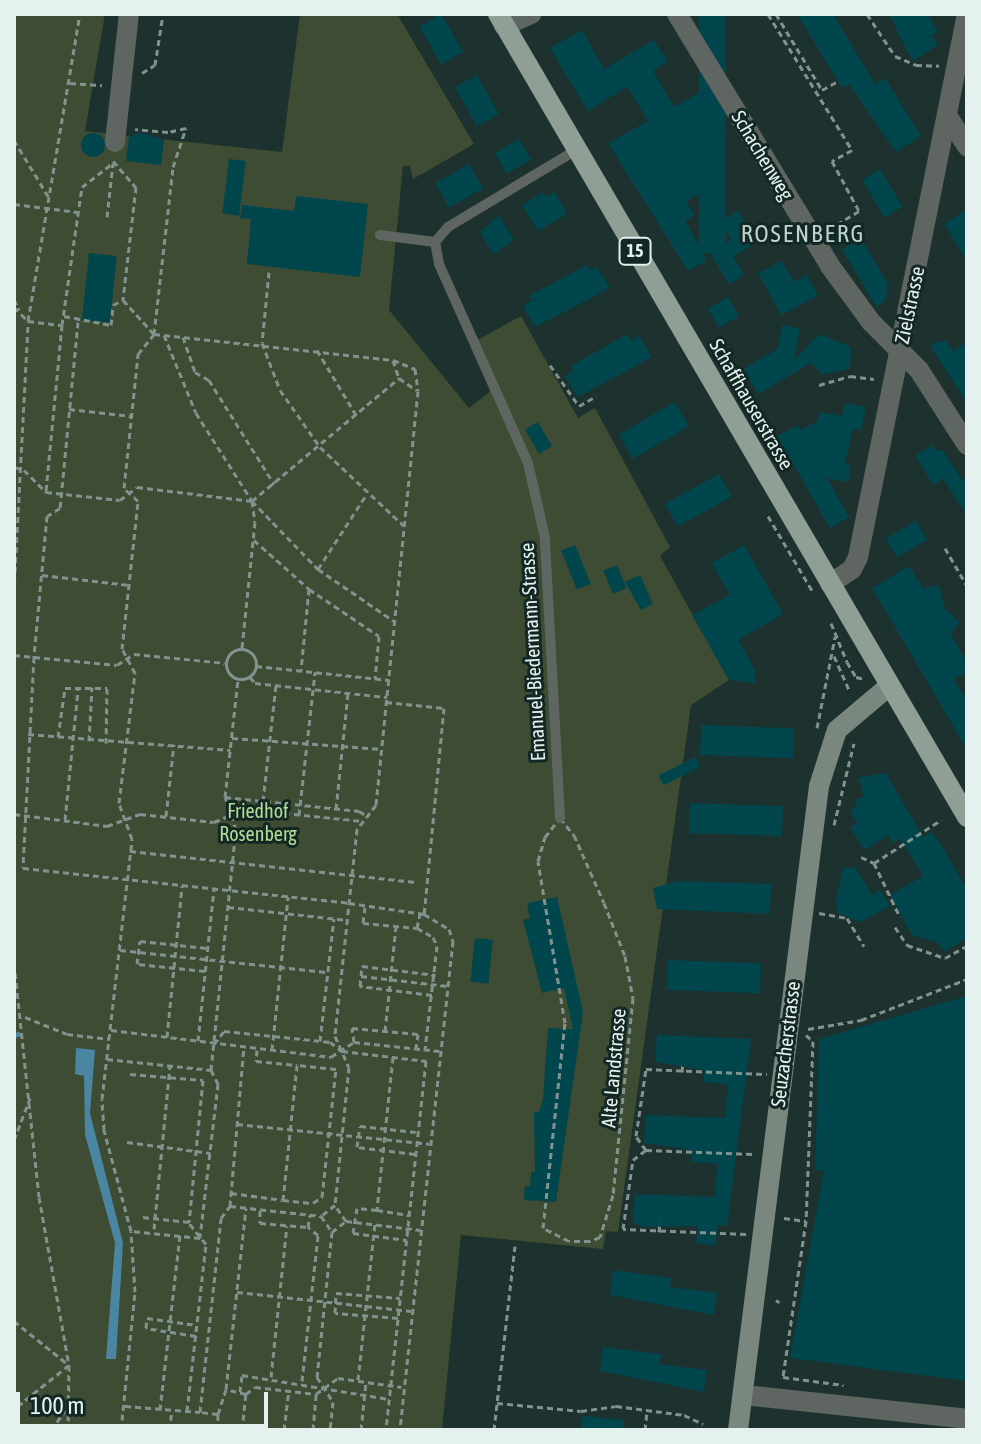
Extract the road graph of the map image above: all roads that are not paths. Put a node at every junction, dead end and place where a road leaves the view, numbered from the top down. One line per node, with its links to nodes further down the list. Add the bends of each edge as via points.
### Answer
1 (129, 14): 7 (street)
2 (531, 14): 5 (street)
3 (677, 14): 12 (street, Schachenweg, via 814,238 871,322)
4 (967, 14): 6 (street, Zielstrasse)
5 (501, 20): 9 (main road, Schaffhauserstrasse / 15)
6 (948, 117): 8 (street); 12 (street, Zielstrasse)
7 (115, 142)
8 (967, 146)
9 (576, 150): 11 (lane, via 448,227); 14 (main road, Schaffhauserstrasse / 15)
10 (380, 235): 11 (lane)
11 (435, 242): 17 (lane, Emanuel-Biedermann-Strasse, via 439,264 528,463 545,538)
12 (899, 352): 13 (street, Schachenweg, via 919,370); 14 (street, Zielstrasse, via 858,557 852,569)
13 (967, 445)
14 (830, 584): 15 (main road, Schaffhauserstrasse / 15)
15 (889, 686): 16 (main road, Schaffhauserstrasse / 15); 18 (main road, Seuzacherstrasse, via 837,730 819,786)
16 (967, 817)
17 (560, 818)
18 (744, 1395): 19 (street); 20 (main road, Seuzacherstrasse)
19 (967, 1419)
20 (738, 1430)

